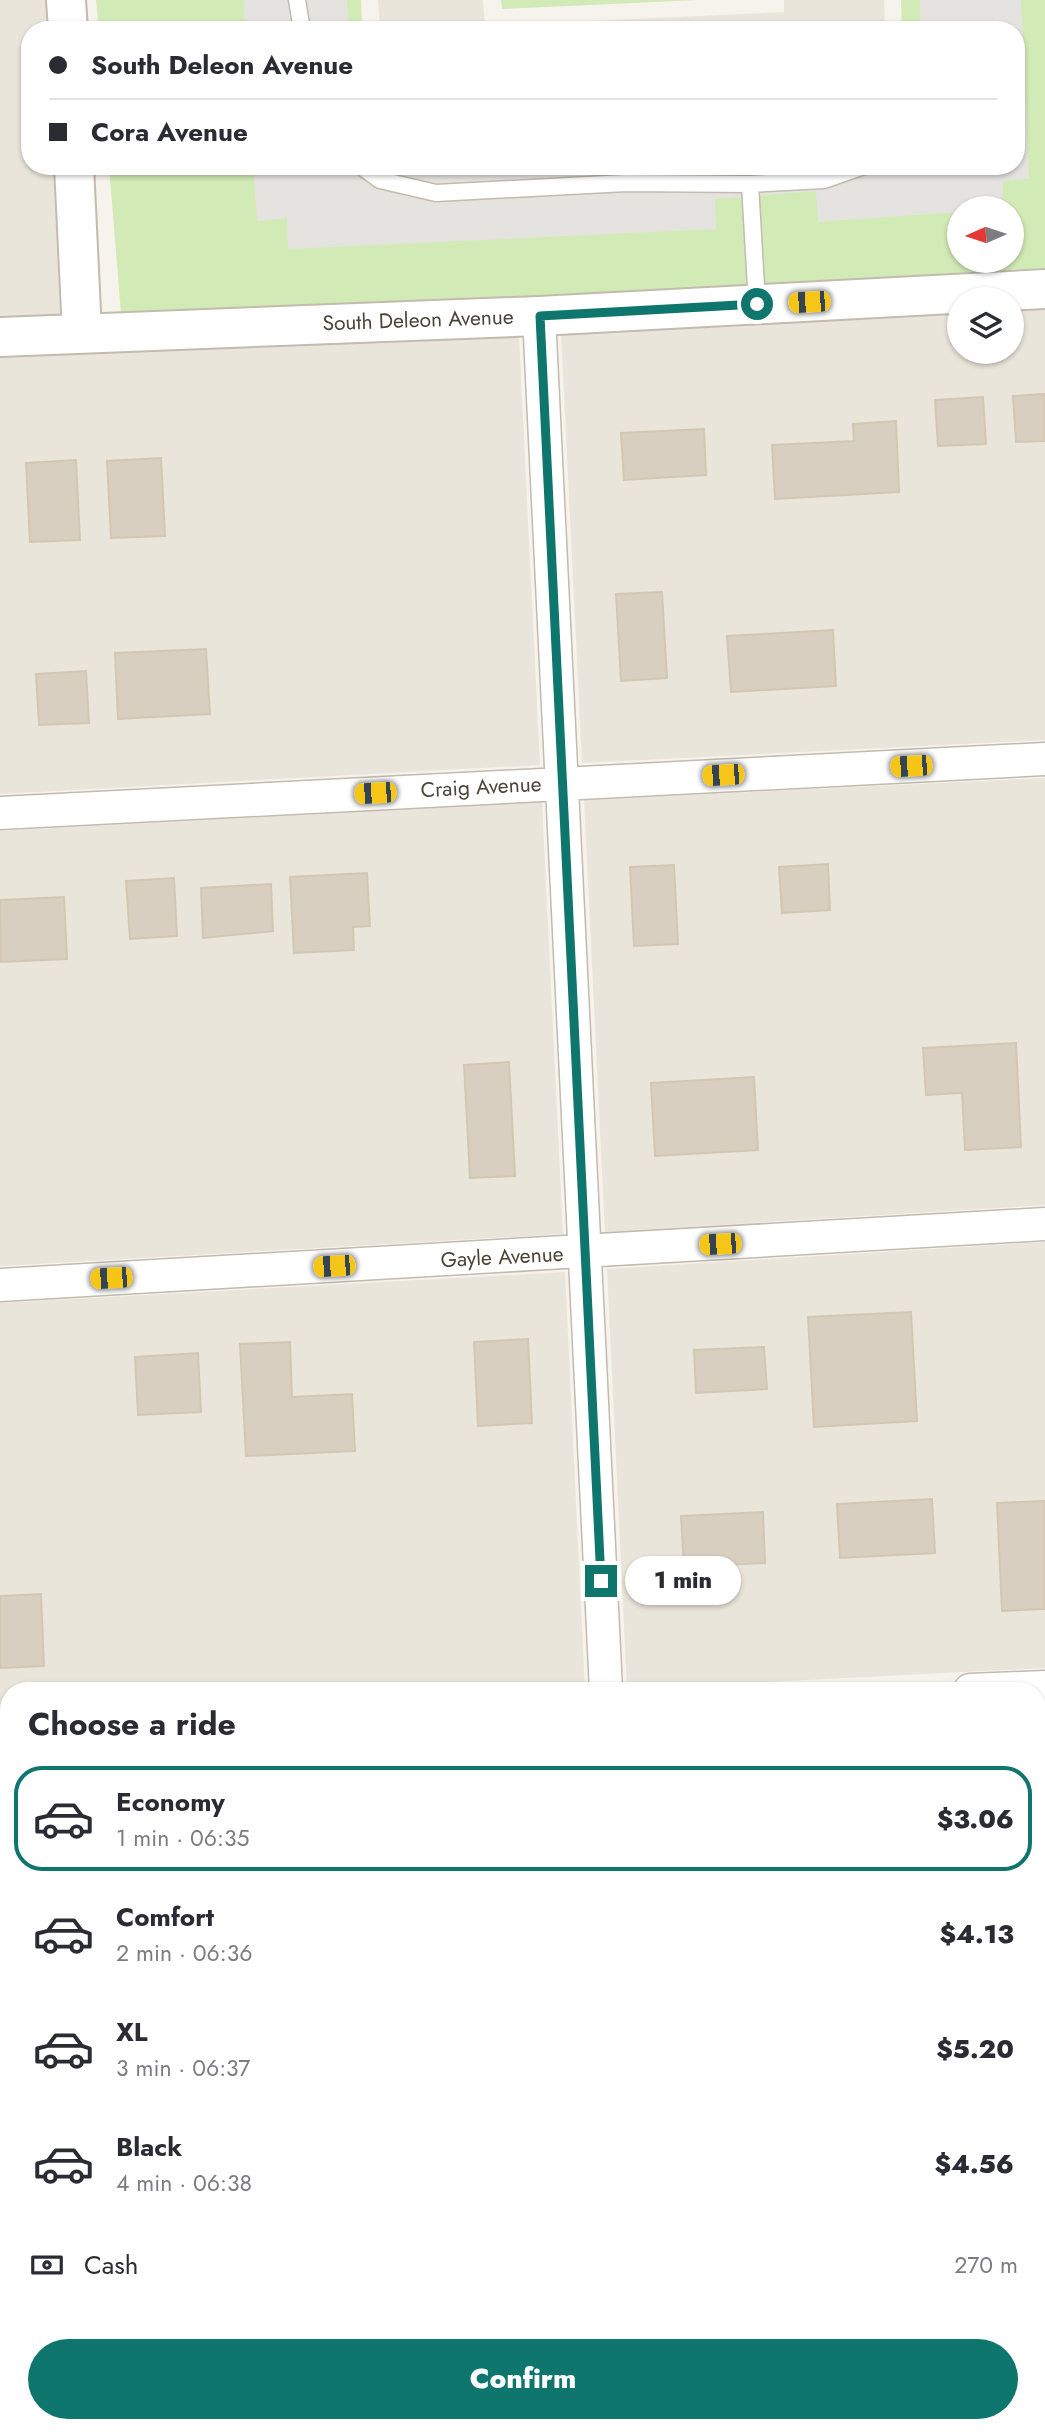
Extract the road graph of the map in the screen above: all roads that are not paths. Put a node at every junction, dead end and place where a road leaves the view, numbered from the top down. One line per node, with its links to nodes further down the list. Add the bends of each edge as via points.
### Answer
1 (66, 0): 3 (street)
2 (298, 0): 4 (lane)
3 (67, 21)
4 (301, 21)
5 (74, 175): 12 (street)
6 (374, 175): 8 (lane, via 436,193 626,183)
7 (838, 175): 8 (lane, via 824,180)
8 (750, 184): 10 (lane)
9 (1045, 289): 10 (street, South Deleon Avenue)
10 (757, 304): 11 (street, South Deleon Avenue)
11 (540, 316): 12 (street, South Deleon Avenue); 15 (street)
12 (82, 333): 13 (street, South Deleon Avenue)
13 (0, 337)
14 (1045, 759): 15 (street, Craig Avenue)
15 (562, 783): 16 (street, Craig Avenue); 18 (street)
16 (0, 813)
17 (1045, 1224): 18 (street, Gayle Avenue)
18 (585, 1252): 19 (street, Gayle Avenue); 20 (street)
19 (0, 1284)
20 (606, 1682)

